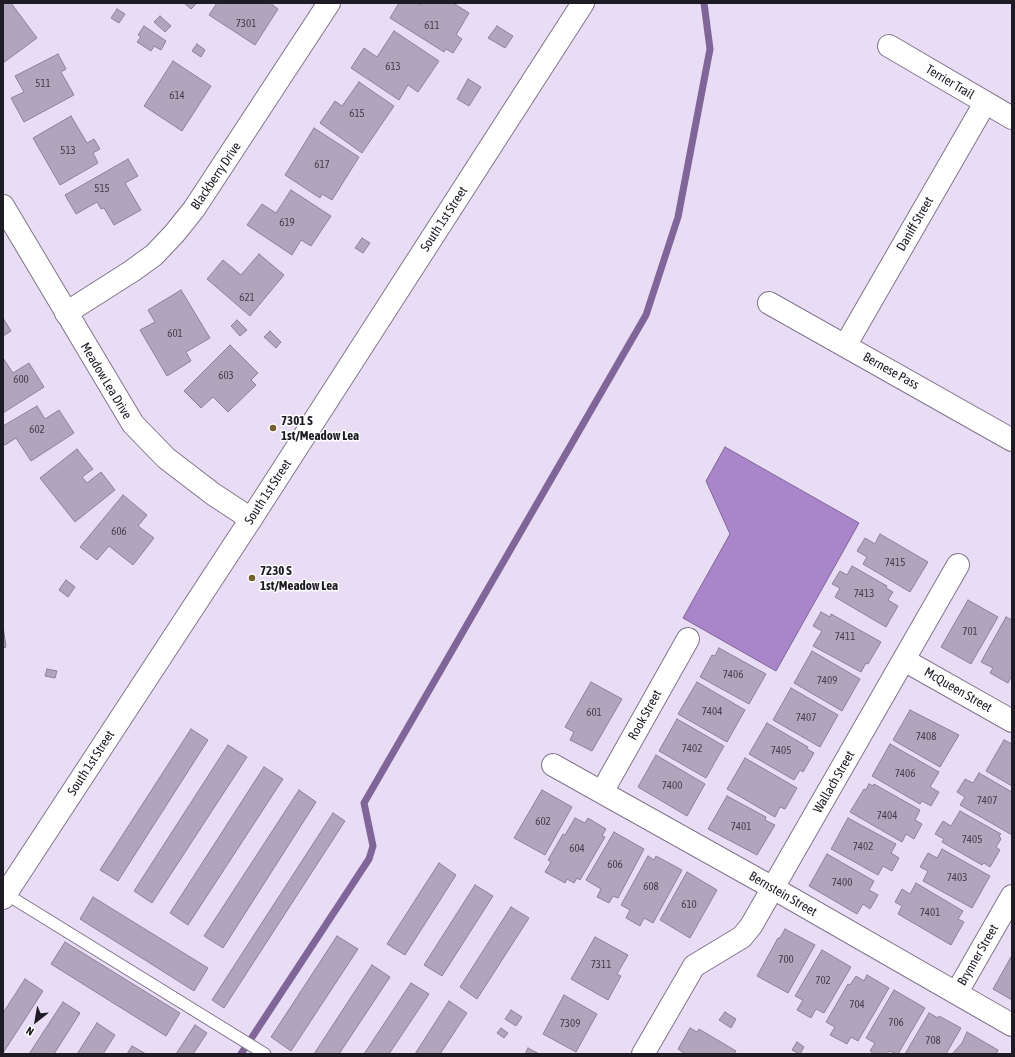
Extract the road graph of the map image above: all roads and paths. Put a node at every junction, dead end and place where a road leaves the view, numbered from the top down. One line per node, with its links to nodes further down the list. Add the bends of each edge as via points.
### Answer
1 (329, 3): 8 (street, Blackberry Drive, via 194,209 174,234 148,259)
2 (583, 3): 11 (street, South 1st Street)
3 (889, 46): 4 (street, Terrier Trail)
4 (984, 103): 5 (street, Terrier Trail); 9 (street, Daniff Street)
5 (1012, 118)
6 (3, 206): 8 (street, Meadow Lea Drive)
7 (769, 303): 9 (street, Bernese Pass)
8 (66, 314): 11 (street, Meadow Lea Drive, via 133,424 166,458)
9 (845, 346): 10 (street, Bernese Pass)
10 (1012, 440)
11 (251, 519): 19 (street, South 1st Street)
12 (958, 565): 14 (street, Wallach Street)
13 (688, 639): 17 (street, Rook Street)
14 (904, 660): 15 (street, McQueen Street); 18 (street, Wallach Street)
15 (1012, 721)
16 (553, 765): 17 (street, Bernstein Street)
17 (602, 792): 18 (street, Bernstein Street)
18 (773, 888): 21 (street, Bernstein Street); 24 (street, Wallach Street, via 742,937 694,966)
19 (4, 896): 23 (lane)
20 (1012, 896): 21 (street, Brynner Street)
21 (957, 992): 22 (street, Bernstein Street)
22 (1012, 1025)
23 (263, 1053)
24 (643, 1054)

